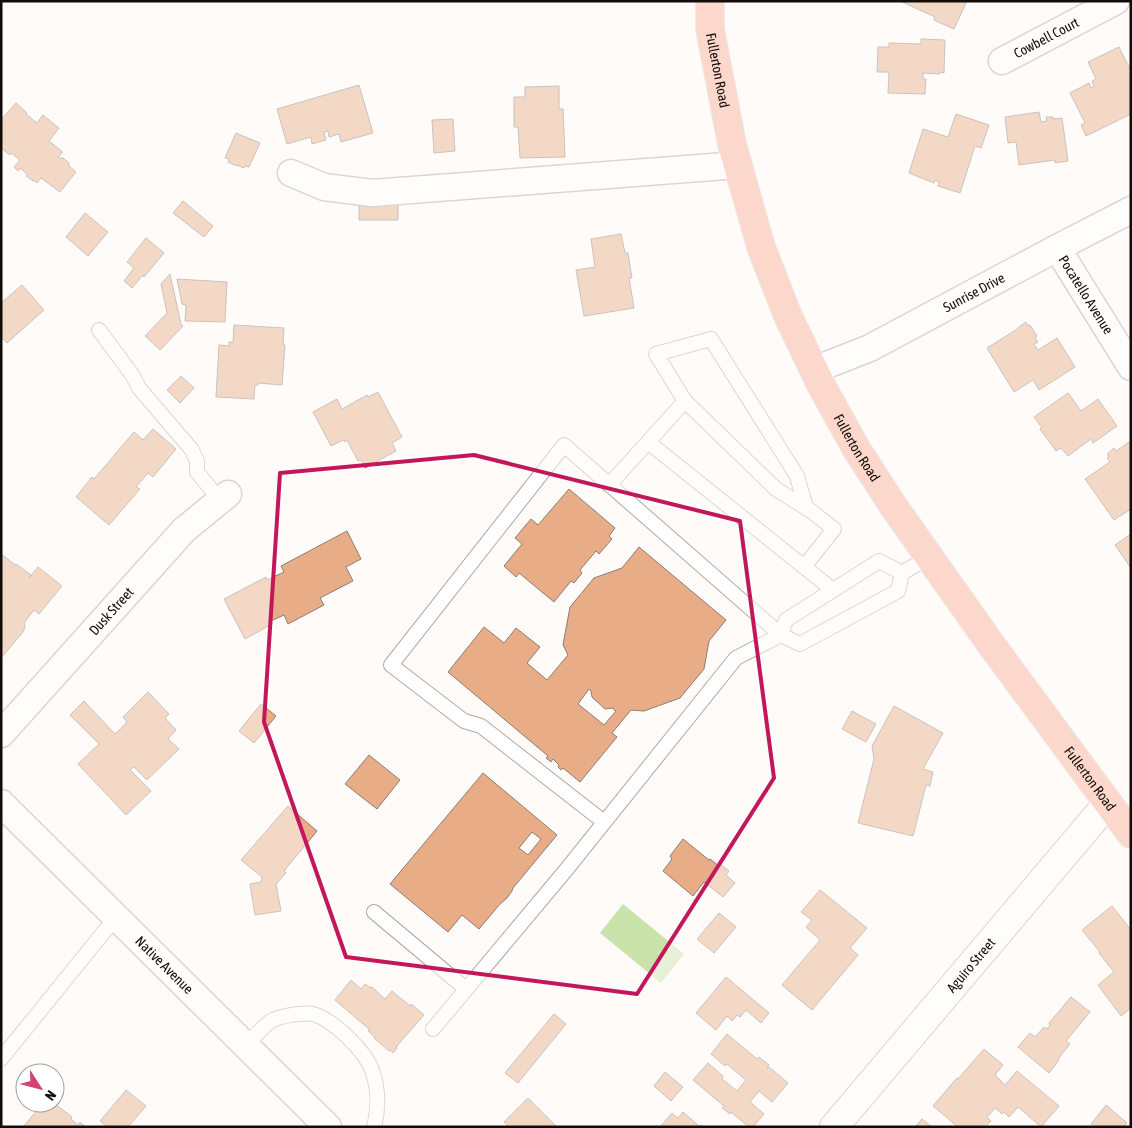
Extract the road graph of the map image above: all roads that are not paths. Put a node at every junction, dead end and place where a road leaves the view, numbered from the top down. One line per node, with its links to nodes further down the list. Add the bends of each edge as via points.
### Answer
1 (710, 1): 4 (main road, Fullerton Road, via 710,29)
2 (1116, 1): 3 (street, Cowbell Court)
3 (1002, 61)
4 (738, 165): 5 (street, via 372,193 324,187); 10 (main road, Fullerton Road, via 761,247 788,316)
5 (291, 173)
6 (1131, 210): 7 (street, Sunrise Drive)
7 (1057, 248): 9 (street, Pocatello Avenue); 10 (street, Sunrise Drive, via 870,348)
8 (99, 330): 14 (lane, via 139,388 192,450 197,472)
9 (1131, 367)
10 (814, 370): 16 (main road, Fullerton Road, via 857,450)
11 (685, 401): 12 (lane); 15 (lane, via 776,488); 15 (lane, via 656,354 711,340 798,476)
12 (648, 442): 13 (lane); 17 (lane)
13 (609, 485): 20 (lane); 24 (lane, via 564,446 390,665 464,722 481,726)
14 (224, 497): 21 (street, Dusk Street, via 184,530)
15 (806, 508): 17 (lane, via 834,529)
16 (929, 557): 18 (lane); 22 (main road, Fullerton Road)
17 (804, 568): 19 (lane)
18 (902, 573): 19 (lane, via 879,561); 20 (lane, via 898,591 800,644)
19 (833, 590): 20 (lane, via 786,620)
20 (782, 635): 24 (lane, via 736,658)
21 (1, 734)
22 (1108, 803): 25 (main road, Fullerton Road); 34 (street, Aguiro Street)
23 (1, 804): 27 (street, Native Avenue)
24 (604, 822): 28 (lane)
25 (1131, 834)
26 (374, 912): 28 (lane)
27 (116, 917): 30 (street, Native Avenue); 31 (lane)
28 (466, 989): 29 (lane)
29 (433, 1029)
30 (246, 1045): 32 (street, Native Avenue); 33 (lane, via 272,1020 300,1013 315,1014 334,1025 356,1045 372,1068 378,1089)
31 (1, 1059)
32 (328, 1127)
33 (374, 1127)
34 (834, 1127)

